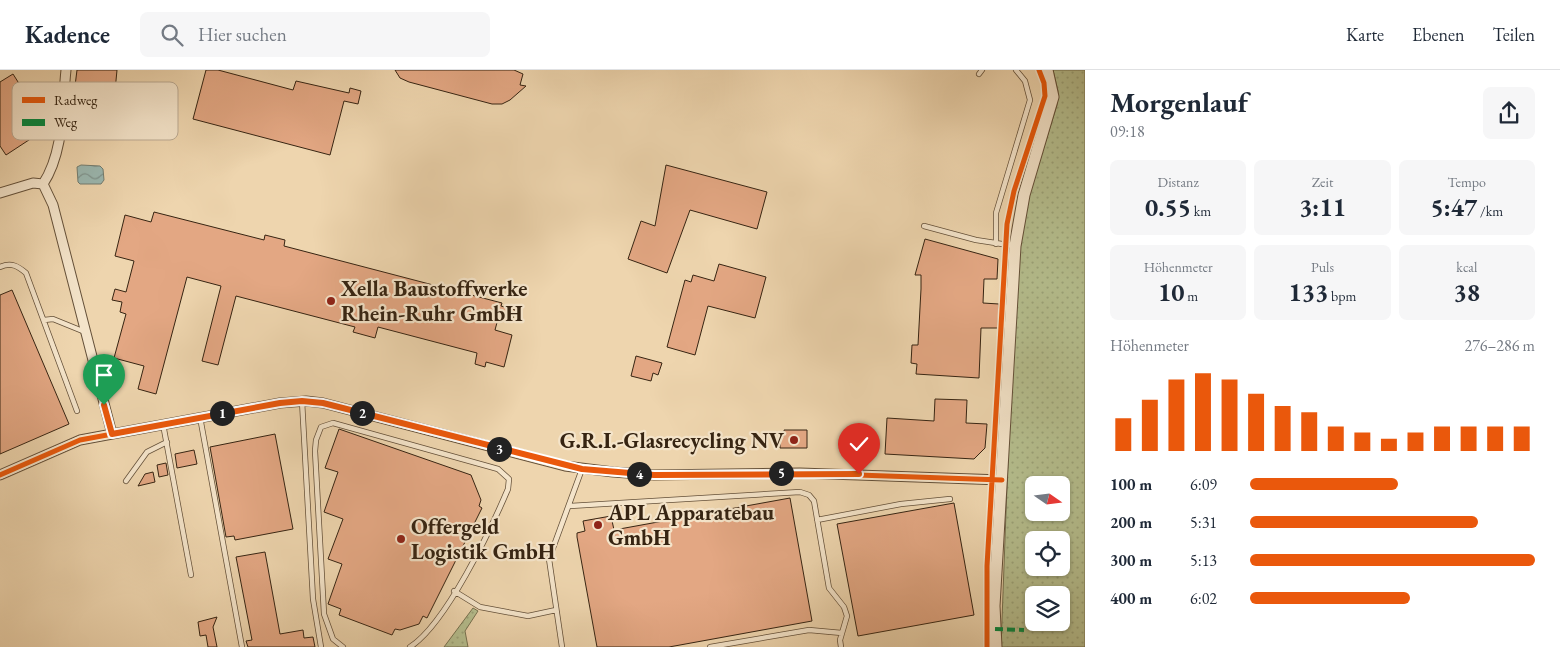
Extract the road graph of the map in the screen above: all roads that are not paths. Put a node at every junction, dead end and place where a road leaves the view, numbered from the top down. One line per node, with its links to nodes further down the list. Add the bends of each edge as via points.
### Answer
1 (1016, 70): 7 (lane, via 1025,81 1030,100 996,213)
2 (1047, 70): 8 (street, via 1053,97 1024,195)
3 (58, 140): 4 (street, via 51,172)
4 (43, 184): 5 (street, via 33,183); 11 (street, via 53,205)
5 (0, 193)
6 (924, 226): 7 (lane)
7 (996, 244): 8 (lane)
8 (1015, 246): 20 (street)
9 (0, 267): 10 (lane, via 6,264 17,266 26,273)
10 (44, 320): 11 (lane, via 52,319); 13 (lane)
11 (86, 333): 16 (street)
12 (302, 401): 14 (street); 18 (street, via 323,403); 30 (lane, via 313,599)
13 (77, 411)
14 (200, 417): 15 (street); 29 (lane)
15 (163, 424): 16 (street); 17 (lane)
16 (112, 434): 19 (street, via 80,440)
17 (167, 442): 21 (lane, via 147,452); 25 (lane)
18 (582, 469): 20 (street, via 654,475 800,473); 23 (lane)
19 (0, 475)
20 (1002, 480): 36 (street, via 994,606)
21 (126, 481)
22 (950, 499): 24 (lane, via 901,504)
23 (570, 506): 24 (lane, via 800,492 814,501); 27 (lane, via 549,559)
24 (817, 520): 28 (lane, via 829,588 847,616)
25 (191, 575)
26 (454, 592): 27 (lane, via 480,607 528,616); 31 (lane, via 474,560 508,489 509,479 505,473 340,424 324,425 318,432 315,451 324,614 333,639); 32 (lane, via 428,630)
27 (556, 610): 33 (lane)
28 (842, 633): 34 (lane, via 809,630); 35 (lane)
29 (242, 647)
30 (320, 647)
31 (343, 647)
32 (410, 647)
33 (562, 647)
34 (710, 647)
35 (842, 647)
36 (996, 647)

